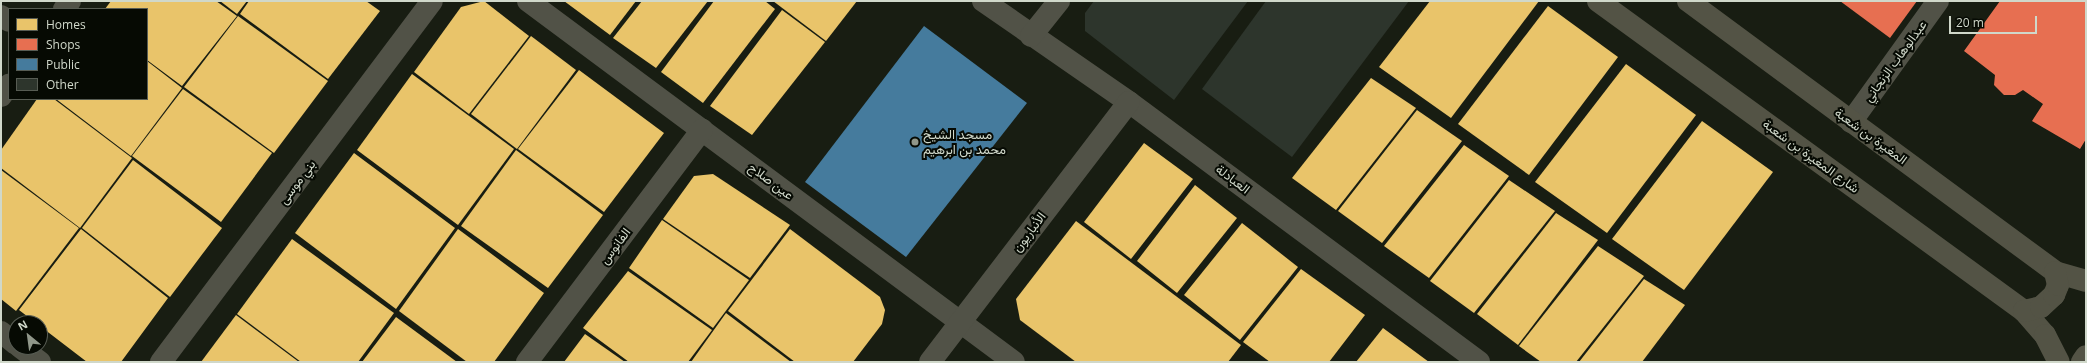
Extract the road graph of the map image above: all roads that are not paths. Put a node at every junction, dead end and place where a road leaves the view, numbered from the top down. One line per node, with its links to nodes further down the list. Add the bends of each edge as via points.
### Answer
1 (432, 1): 21 (street, بني موسى)
2 (528, 1): 13 (street, عين صلاح)
3 (983, 1): 8 (street, العبادلة)
4 (1059, 1): 8 (street)
5 (1598, 1): 16 (street, شارع المغيرة بن شعبة)
6 (1688, 1): 12 (street, المغيرة بن شعبة)
7 (1938, 1): 12 (street, عبدالوهاب الزنجاني)
8 (1032, 36): 11 (street, العبادلة)
9 (8, 86): 10 (street)
10 (1, 96)
11 (1129, 102): 17 (street, الأنباريون); 25 (street, العبادلة)
12 (1851, 122): 14 (street, المغيرة بن شعبة)
13 (702, 130): 17 (street, عين صلاح); 22 (street, الفانوس)
14 (2055, 272): 15 (street); 16 (street, via 2058,284 2054,295 2041,307)
15 (2086, 281)
16 (2024, 311): 26 (street, شارع المغيرة بن شعبة, via 2042,331)
17 (961, 322): 23 (street, الأنباريون); 24 (street, عين صلاح)
18 (31, 355): 20 (street)
19 (2086, 356): 27 (street)
20 (40, 362)
21 (161, 362)
22 (527, 362)
23 (930, 362)
24 (1014, 362)
25 (1479, 362)
26 (2059, 362)
27 (2082, 362)

